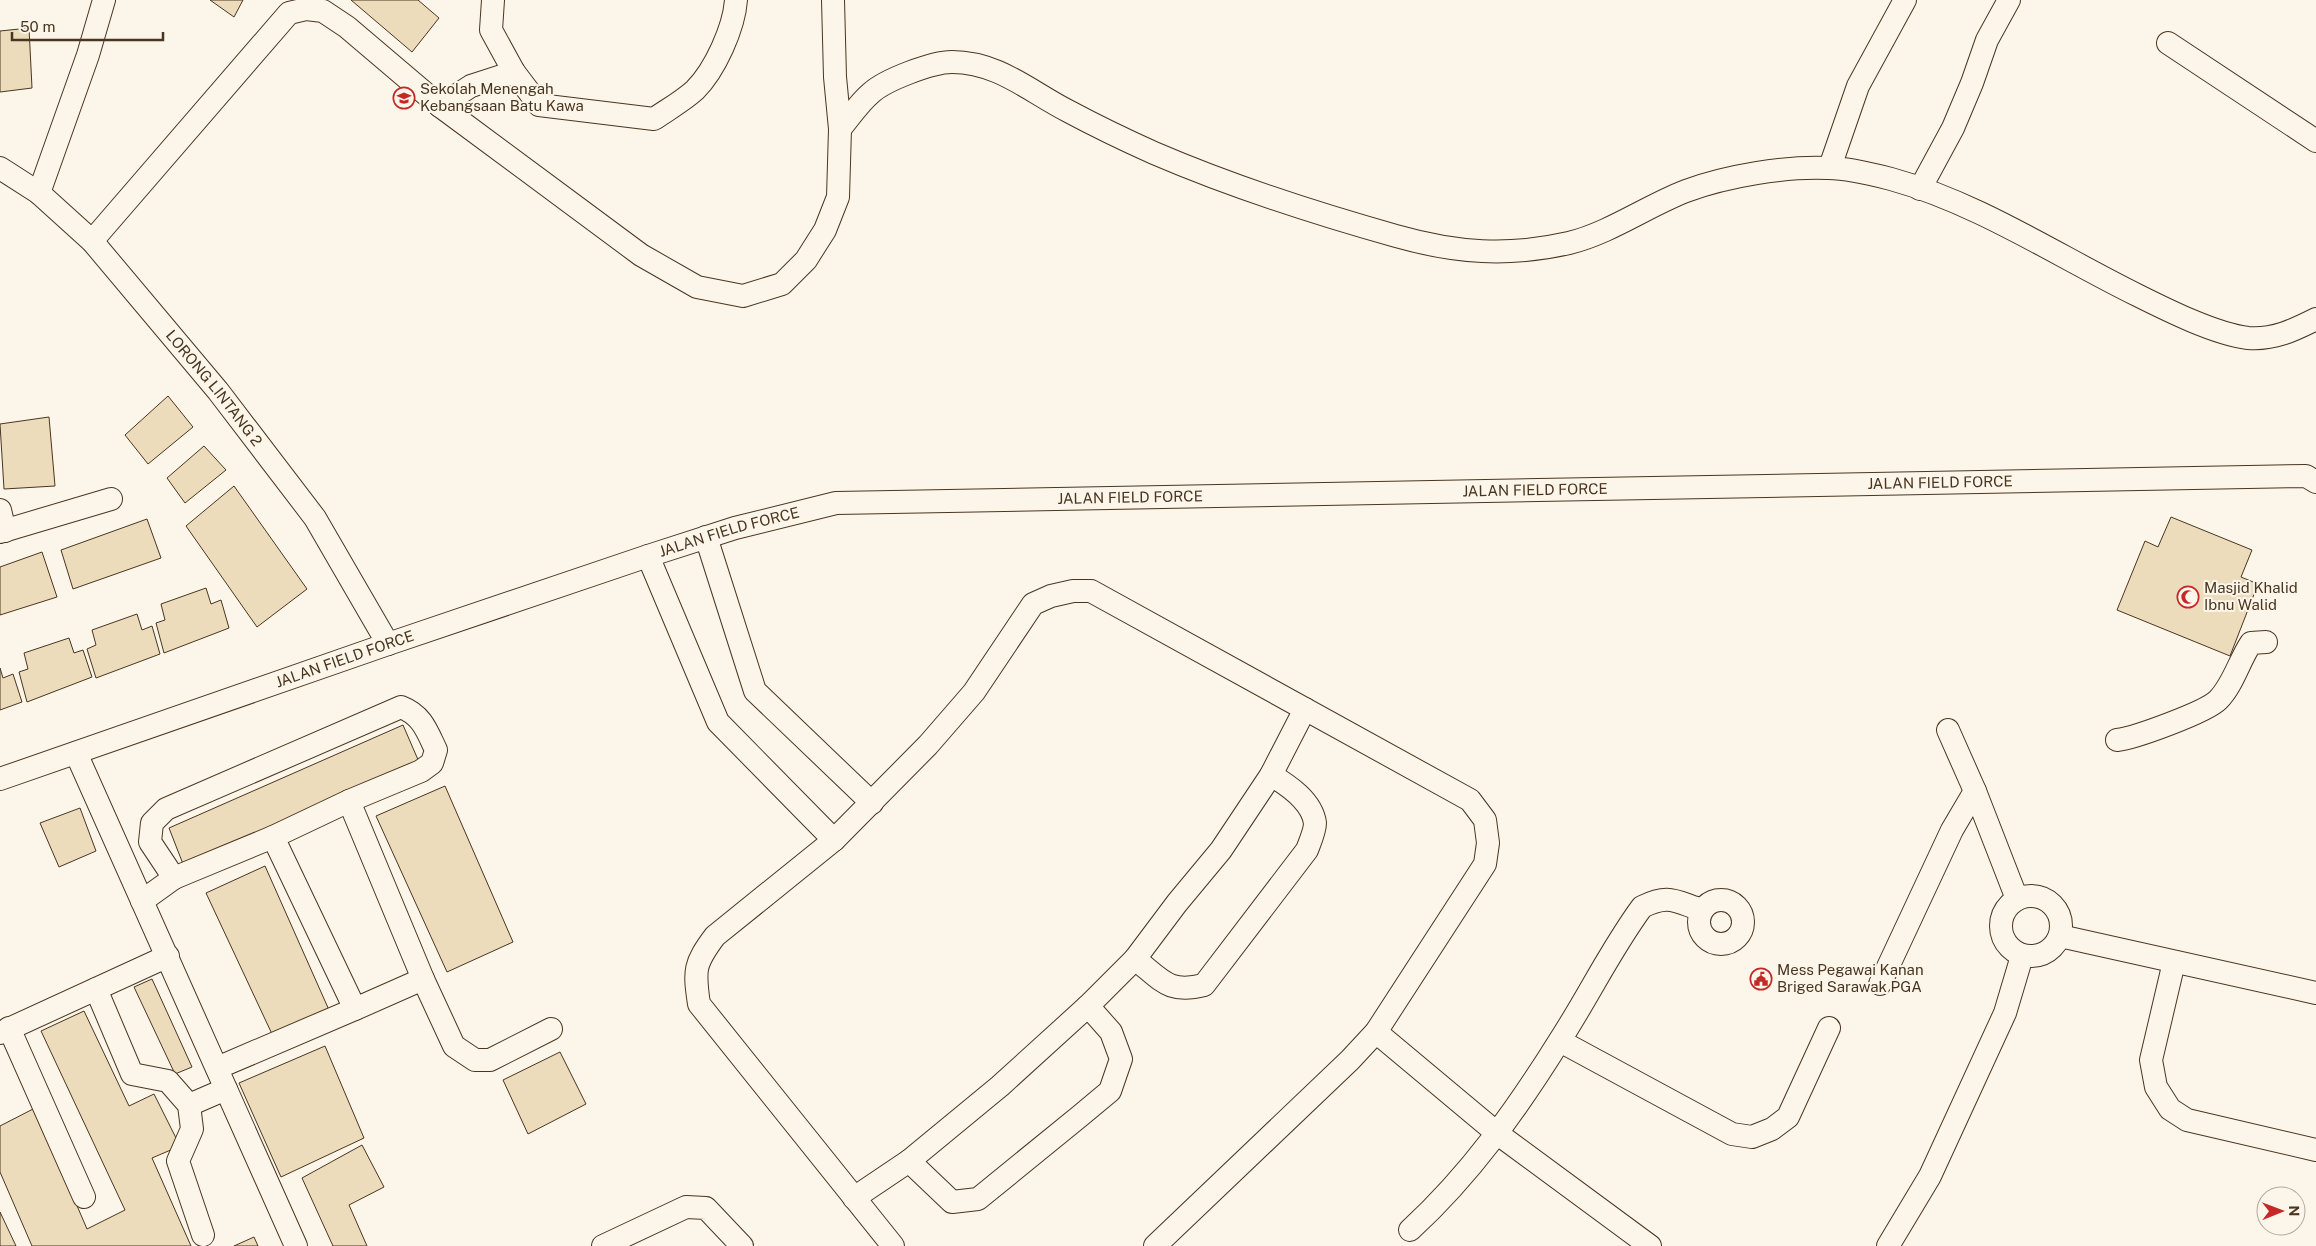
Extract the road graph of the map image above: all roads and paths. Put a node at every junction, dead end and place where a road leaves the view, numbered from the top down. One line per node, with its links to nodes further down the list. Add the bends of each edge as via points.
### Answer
1 (104, 0): 15 (street)
2 (493, 0): 8 (street, via 491,30)
3 (736, 0): 8 (street, via 735,18 716,60 695,90 654,119 539,105)
4 (833, 0): 10 (street)
5 (1905, 0): 12 (street, via 1858,86)
6 (2009, 0): 14 (street, via 1987,40 1953,128)
7 (2168, 43): 11 (street)
8 (514, 72): 9 (street, via 471,86)
9 (440, 106): 10 (street, via 641,255 697,288 743,296 782,284 806,260 825,230 838,198); 16 (street, via 347,27 323,11 306,9 289,13)
10 (840, 129): 12 (street, via 873,90 908,73 947,62 973,64 1013,77 1065,110 1154,153 1264,197 1430,246 1490,253 1534,250 1574,242 1687,191 1729,178)
11 (2316, 141)
12 (1830, 167): 14 (street)
13 (0, 168): 15 (street, LORONG LINTANG 2)
14 (1920, 189): 17 (street, via 1996,221 2160,306 2227,334 2274,338)
15 (39, 193): 16 (street, LORONG LINTANG 2)
16 (92, 241): 24 (street, LORONG LINTANG 2, via 218,391 315,518)
17 (2316, 318)
18 (2311, 479): 21 (street, JALAN FIELD FORCE, via 836,503)
19 (111, 499): 20 (street)
20 (2, 524)
21 (706, 537): 22 (street, JALAN FIELD FORCE); 33 (street, via 755,691)
22 (648, 556): 24 (street, JALAN FIELD FORCE); 35 (street, via 718,722)
23 (2266, 642): 27 (street, via 2251,643 2218,701 2186,717 2129,739)
24 (388, 644): 28 (street, JALAN FIELD FORCE)
25 (1305, 709): 29 (street); 33 (street, via 1091,591 1073,591 1033,604 974,692 928,746); 54 (street, via 1470,800 1485,820 1488,843 1484,864)
26 (1948, 730): 31 (street)
27 (2117, 740)
28 (76, 753): 30 (street, JALAN FIELD FORCE); 38 (street)
29 (1271, 775): 43 (street, via 1221,850); 43 (street, via 1307,804 1315,823 1307,850 1204,985 1187,989 1170,987)
30 (0, 779)
31 (1975, 791): 37 (street); 46 (street, via 1952,830)
32 (349, 801): 34 (street); 36 (street, via 421,771 432,762 436,750 426,728 413,712 401,707 166,809 152,823 150,842); 45 (street)
33 (872, 803): 35 (street)
34 (273, 837): 36 (street); 50 (street)
35 (834, 840): 63 (street, via 716,936 702,953 694,974 699,1004)
36 (174, 878): 38 (street)
37 (2017, 900): 40 (street, via 2029,896 2051,903 2062,924); 42 (street, via 2008,907 2001,929 2004,941)
38 (142, 901): 41 (street)
39 (1702, 910): 55 (street, via 1667,898 1642,907)
40 (2060, 936): 42 (street, via 2046,954); 44 (street)
41 (168, 956): 47 (street); 56 (street)
42 (2022, 956): 72 (street, via 2005,1013 1930,1176)
43 (1135, 959): 49 (street)
44 (2174, 962): 48 (street); 60 (street, via 2151,1060 2156,1087 2170,1109 2187,1120)
45 (423, 979): 50 (street); 52 (street, via 454,1046 475,1060 490,1060)
46 (1880, 984)
47 (96, 989): 53 (street); 58 (street, via 132,1074 168,1081)
48 (2316, 993)
49 (1088, 1006): 61 (street, via 1000,1086); 61 (street, via 1111,1032 1121,1059 1110,1091 978,1199 952,1202)
50 (355, 1009): 56 (street)
51 (1829, 1028): 55 (street, via 1788,1117 1752,1138 1732,1134)
52 (550, 1029)
53 (5, 1031): 62 (street)
54 (1376, 1032): 59 (street); 70 (street)
55 (1560, 1041): 59 (street)
56 (217, 1068): 57 (street)
57 (226, 1089): 58 (street); 66 (street)
58 (189, 1105): 65 (street, via 192,1128 178,1161)
59 (1498, 1134): 64 (street, via 1438,1204); 71 (street)
60 (2316, 1150)
61 (909, 1161): 63 (street)
62 (84, 1197)
63 (854, 1198): 69 (street)
64 (1410, 1230)
65 (203, 1235)
66 (296, 1246)
67 (603, 1246): 68 (street, via 686,1207 706,1208)
68 (742, 1246)
69 (893, 1246)
70 (1155, 1246)
71 (1650, 1246)
72 (1888, 1246)

